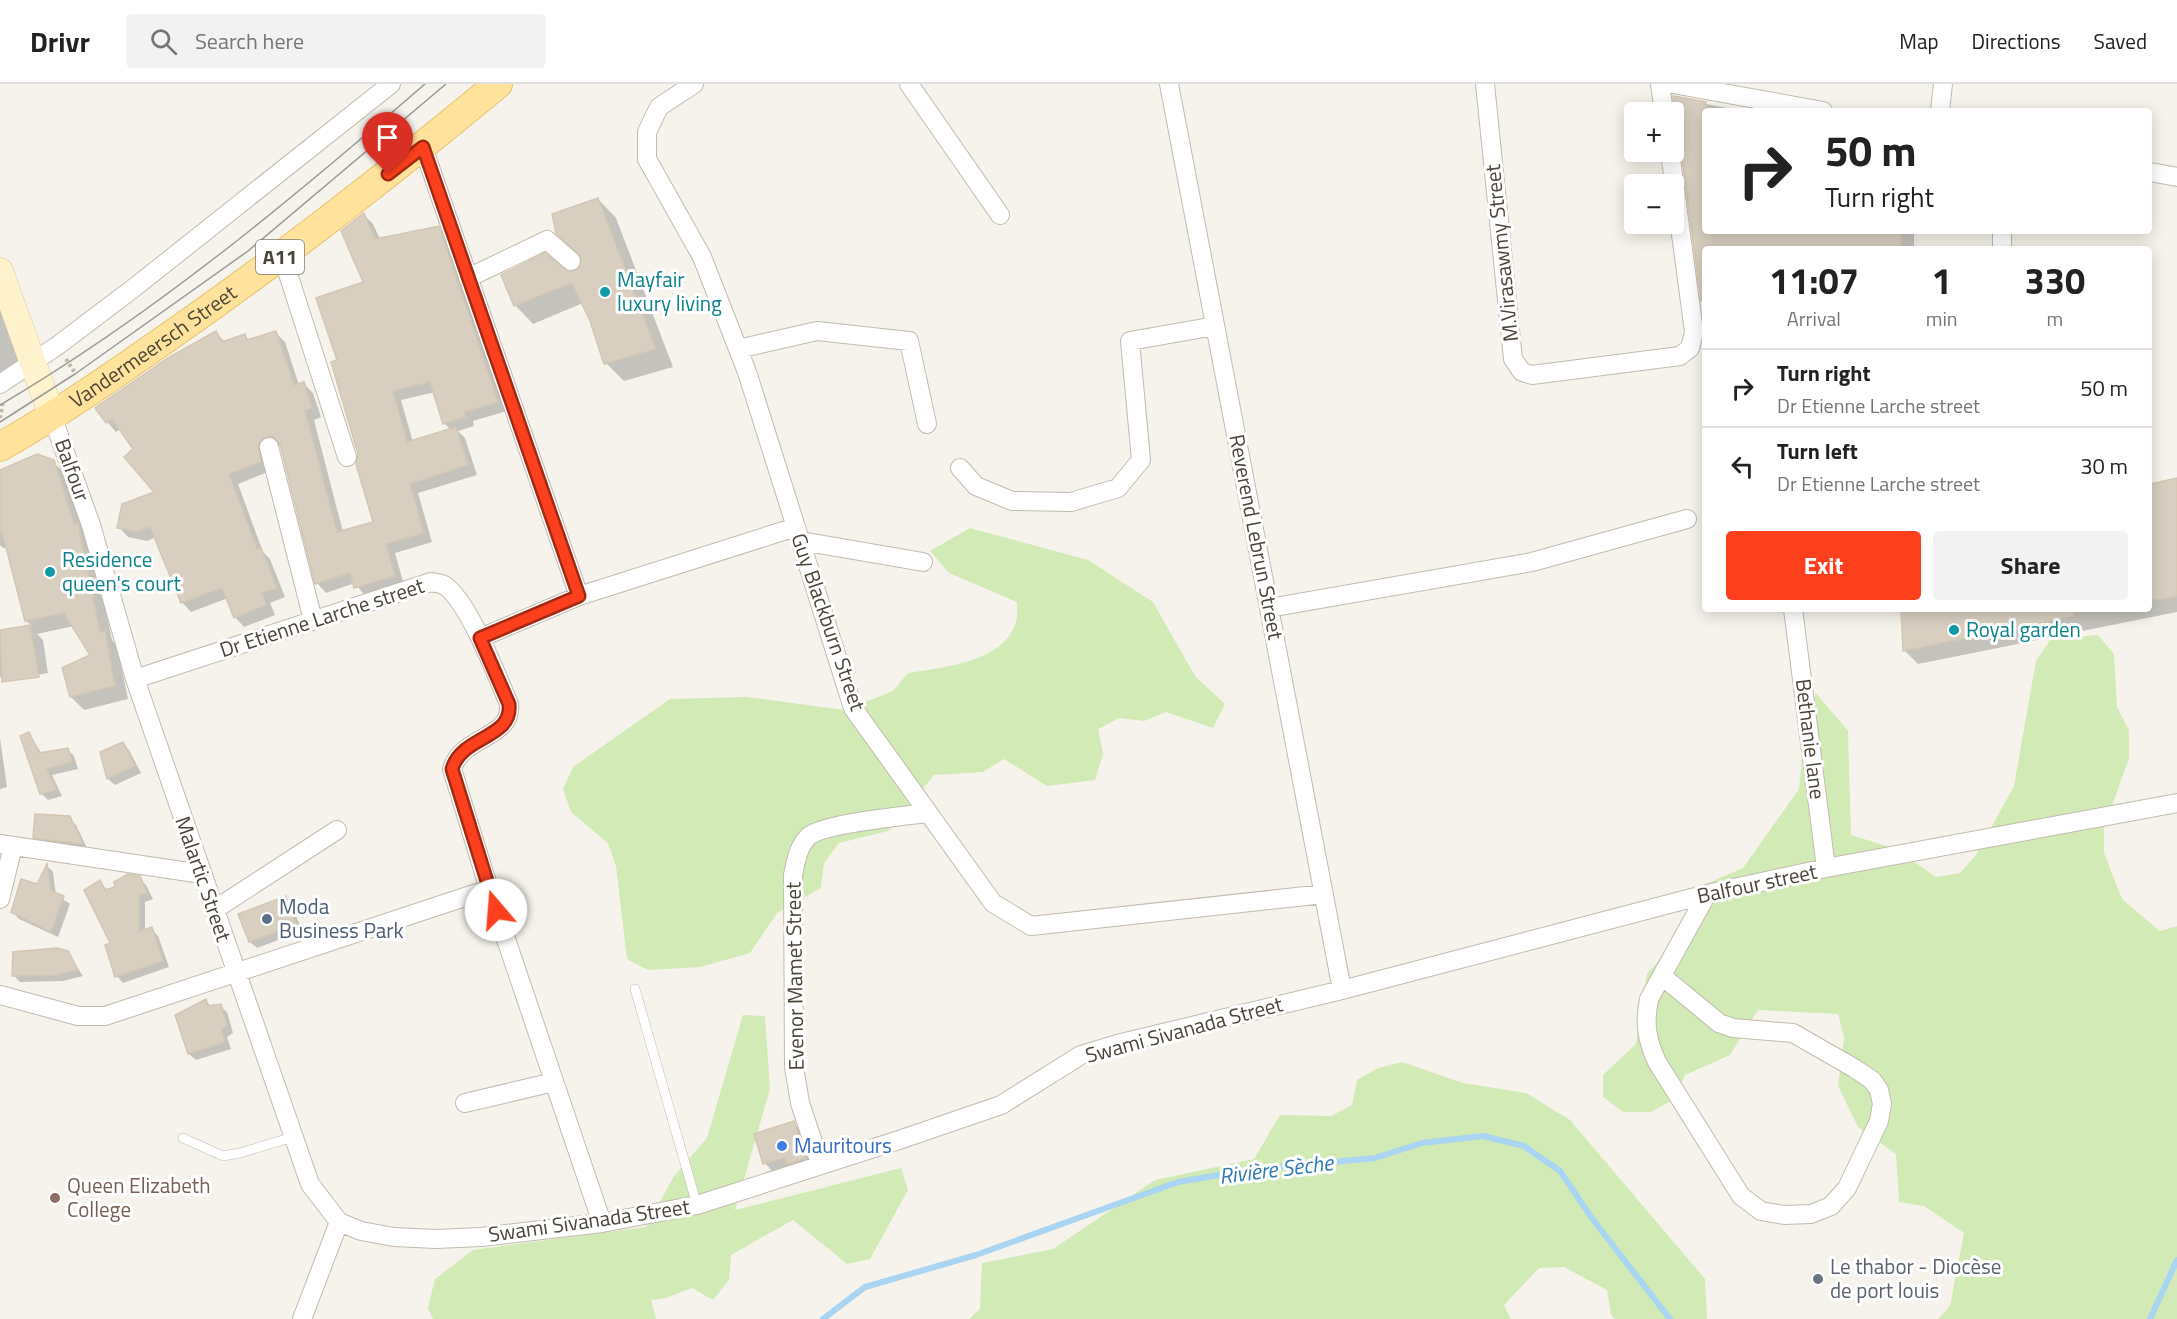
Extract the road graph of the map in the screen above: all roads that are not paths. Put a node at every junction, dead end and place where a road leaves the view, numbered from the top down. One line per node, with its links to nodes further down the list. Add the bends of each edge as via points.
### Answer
1 (498, 84): 13 (main road, Vandermeersch Street / A11)
2 (694, 84): 23 (street, Guy Blackburn Street, via 659,107 647,132 647,159 702,257)
3 (909, 84): 17 (street)
4 (1169, 84): 22 (street, Reverend Lebrun Street)
5 (1485, 84): 14 (street, M.Virasawmy Street, via 1513,359 1522,372 1532,375 1680,356 1690,348 1694,332)
6 (1660, 84): 10 (street)
7 (1673, 84): 11 (street)
8 (1942, 84): 12 (street)
9 (383, 87): 24 (street)
10 (1663, 102)
11 (1806, 108)
12 (1940, 108)
13 (423, 147): 18 (main road, Vandermeersch Street / A11); 21 (street)
14 (1671, 162)
15 (2152, 172): 16 (street)
16 (2177, 177)
17 (1000, 215)
18 (282, 255): 26 (main road, Vandermeersch Street / A11); 30 (street)
19 (571, 261): 21 (street, via 547,240)
20 (0, 271): 24 (street)
21 (468, 278): 36 (street)
22 (1215, 326): 31 (street, via 1130,341 1141,460 1118,488 1071,502 1012,501 976,486); 37 (street, Reverend Lebrun Street)
23 (738, 349): 27 (street, via 817,331 909,341); 34 (street, Guy Blackburn Street)
24 (33, 362): 25 (street); 26 (street)
25 (0, 384)
26 (52, 416): 28 (main road, Vandermeersch Street / A11); 33 (street, Balfour)
27 (927, 424)
28 (0, 447)
29 (269, 447): 39 (street)
30 (347, 457)
31 (960, 468)
32 (1687, 519): 37 (street, via 1532,562)
33 (91, 525): 41 (street, Malartic Street)
34 (799, 534): 35 (street); 36 (street); 43 (street, Guy Blackburn Street, via 853,708)
35 (922, 562)
36 (579, 596): 40 (street)
37 (1269, 608): 49 (street, Reverend Lebrun Street)
38 (1793, 612): 46 (street, Bethanie lane)
39 (313, 620): 40 (street, Dr Etienne Larche street, via 431,582 443,584 453,593); 41 (street, Dr Etienne Larche street)
40 (480, 638): 48 (street, Dr Etienne Larche street, via 510,713 506,724 459,752 452,769)
41 (135, 679): 47 (street, Malartic Street)
42 (2177, 803): 46 (street, Balfour street)
43 (926, 813): 49 (street, Guy Blackburn Street, via 993,903 1031,926); 62 (street, Evenor Mamet Street, via 833,827 809,835 800,848 793,875 794,1067 800,1103)
44 (337, 830): 52 (street)
45 (6, 845): 47 (street); 51 (street)
46 (1826, 868): 50 (street, Balfour street)
47 (202, 874): 52 (street, Malartic Street)
48 (489, 889): 53 (street); 58 (street, Dr Etienne Larche street)
49 (1324, 894): 56 (street, Reverend Lebrun Street)
50 (1707, 894): 54 (street); 56 (street, Balfour street)
51 (0, 899)
52 (214, 910): 53 (street, Malartic Street)
53 (234, 972): 57 (street, via 105,1016 78,1016); 60 (street, Malartic Street)
54 (1662, 976): 54 (street, via 1649,999 1645,1018 1647,1039 1657,1062 1741,1196 1761,1211 1784,1215 1812,1214 1831,1206 1847,1188 1879,1121 1882,1104 1872,1080 1793,1033 1733,1028 1719,1023)
55 (635, 989): 63 (lane)
56 (1342, 990): 62 (street, Swami Sivanada Street, via 1082,1055 1001,1105)
57 (0, 995)
58 (554, 1082): 59 (street); 65 (street, Dr Etienne Larche street)
59 (465, 1103)
60 (293, 1137): 61 (lane, via 223,1156); 64 (street, Malartic Street, via 310,1184)
61 (183, 1138)
62 (820, 1163): 63 (street, Swami Sivanada Street)
63 (697, 1205): 65 (street, Swami Sivanada Street)
64 (339, 1222): 65 (street, Swami Sivanada Street, via 361,1231 436,1239); 66 (street)
65 (602, 1223)
66 (302, 1319)

